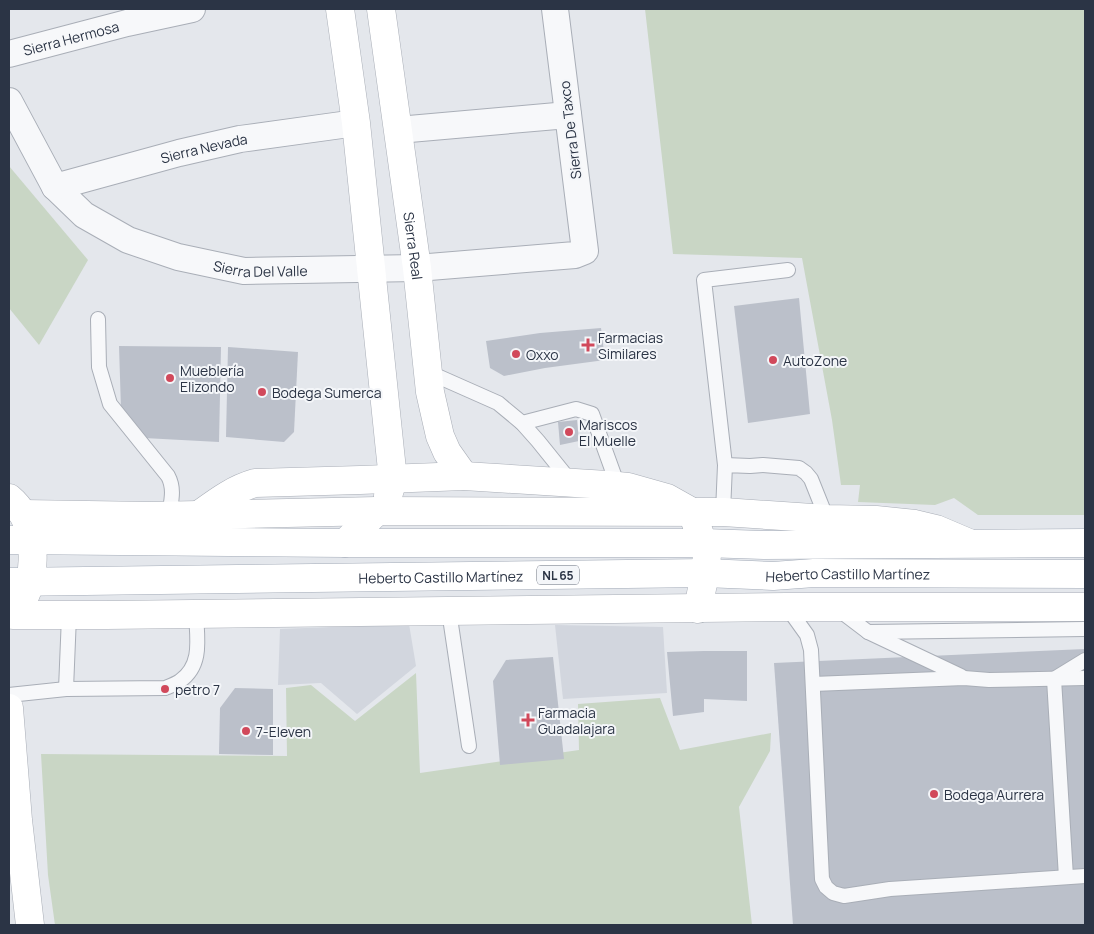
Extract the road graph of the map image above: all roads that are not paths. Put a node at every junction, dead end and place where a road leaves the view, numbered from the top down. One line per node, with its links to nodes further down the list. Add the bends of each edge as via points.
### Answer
1 (192, 9): 5 (street, Sierra Hermosa)
2 (340, 9): 8 (street)
3 (381, 9): 9 (street, Sierra Real)
4 (555, 9): 7 (street, Sierra De Taxco)
5 (9, 54)
6 (9, 101): 10 (street, Sierra Del Valle)
7 (568, 115): 9 (street); 11 (street, Sierra De Taxco)
8 (356, 123): 10 (street, Sierra Nevada, via 240,139); 13 (street)
9 (398, 130): 12 (street, Sierra Real)
10 (55, 187): 13 (street, Sierra Del Valle, via 84,216 128,240 178,257 244,271)
11 (585, 252): 12 (street, Sierra Del Valle)
12 (417, 268): 13 (street, Sierra Del Valle); 16 (street, Sierra Real)
13 (372, 269): 20 (street)
14 (788, 270): 18 (lane, via 704,280)
15 (98, 319): 28 (lane, via 99,367 110,404 172,483)
16 (428, 372): 17 (lane, via 498,403); 19 (street, Sierra Real, via 440,436)
17 (522, 423): 21 (lane); 22 (lane, via 576,409 592,414)
18 (726, 465): 26 (lane); 30 (lane, via 799,468 811,480)
19 (464, 476): 20 (street); 21 (street)
20 (392, 479): 24 (street, via 390,492); 27 (street, via 255,482 228,494)
21 (571, 482): 22 (street)
22 (618, 486): 25 (street, via 666,498)
23 (16, 506): 28 (street); 31 (street, via 28,527)
24 (377, 511): 25 (street); 27 (street); 32 (street)
25 (692, 512): 26 (street); 33 (street)
26 (723, 512): 29 (street)
27 (200, 514): 28 (street)
28 (169, 515)
29 (783, 516): 30 (street); 36 (street)
30 (827, 519): 34 (street, via 916,524)
31 (20, 540): 32 (street, Heberto Castillo Martínez); 40 (street, via 32,567)
32 (345, 543): 33 (street, Heberto Castillo Martínez)
33 (704, 543): 36 (street, Heberto Castillo Martínez); 37 (street, via 707,555)
34 (969, 543): 35 (street, Heberto Castillo Martínez); 36 (street, Heberto Castillo Martínez)
35 (1085, 543)
36 (774, 545): 39 (street)
37 (705, 573): 39 (street, Heberto Castillo Martínez / NL 65); 40 (street, Heberto Castillo Martínez / NL 65); 44 (street)
38 (1085, 574): 39 (street, Heberto Castillo Martínez / NL 65, via 814,573)
39 (773, 576): 41 (street)
40 (20, 583): 47 (street, via 26,595)
41 (787, 607): 43 (street); 44 (street); 55 (lane, via 808,635)
42 (1085, 607): 43 (street)
43 (836, 608): 50 (lane)
44 (698, 609): 45 (street)
45 (449, 611): 46 (street); 59 (lane)
46 (196, 614): 48 (street); 56 (lane, via 198,652 190,673 179,682 165,688)
47 (11, 616): 48 (street)
48 (70, 616): 56 (lane)
49 (1085, 630): 50 (lane)
50 (868, 632): 52 (lane)
51 (1085, 660): 54 (lane)
52 (964, 678): 54 (lane); 55 (lane)
53 (1085, 678): 54 (lane)
54 (1054, 680): 62 (lane)
55 (813, 684): 62 (lane, via 822,879 833,893 844,896 890,888)
56 (66, 689): 57 (lane)
57 (9, 695)
58 (9, 708): 60 (street)
59 (469, 746)
60 (13, 820): 63 (street)
61 (1085, 876): 62 (lane)
62 (1066, 877)
63 (30, 925)

